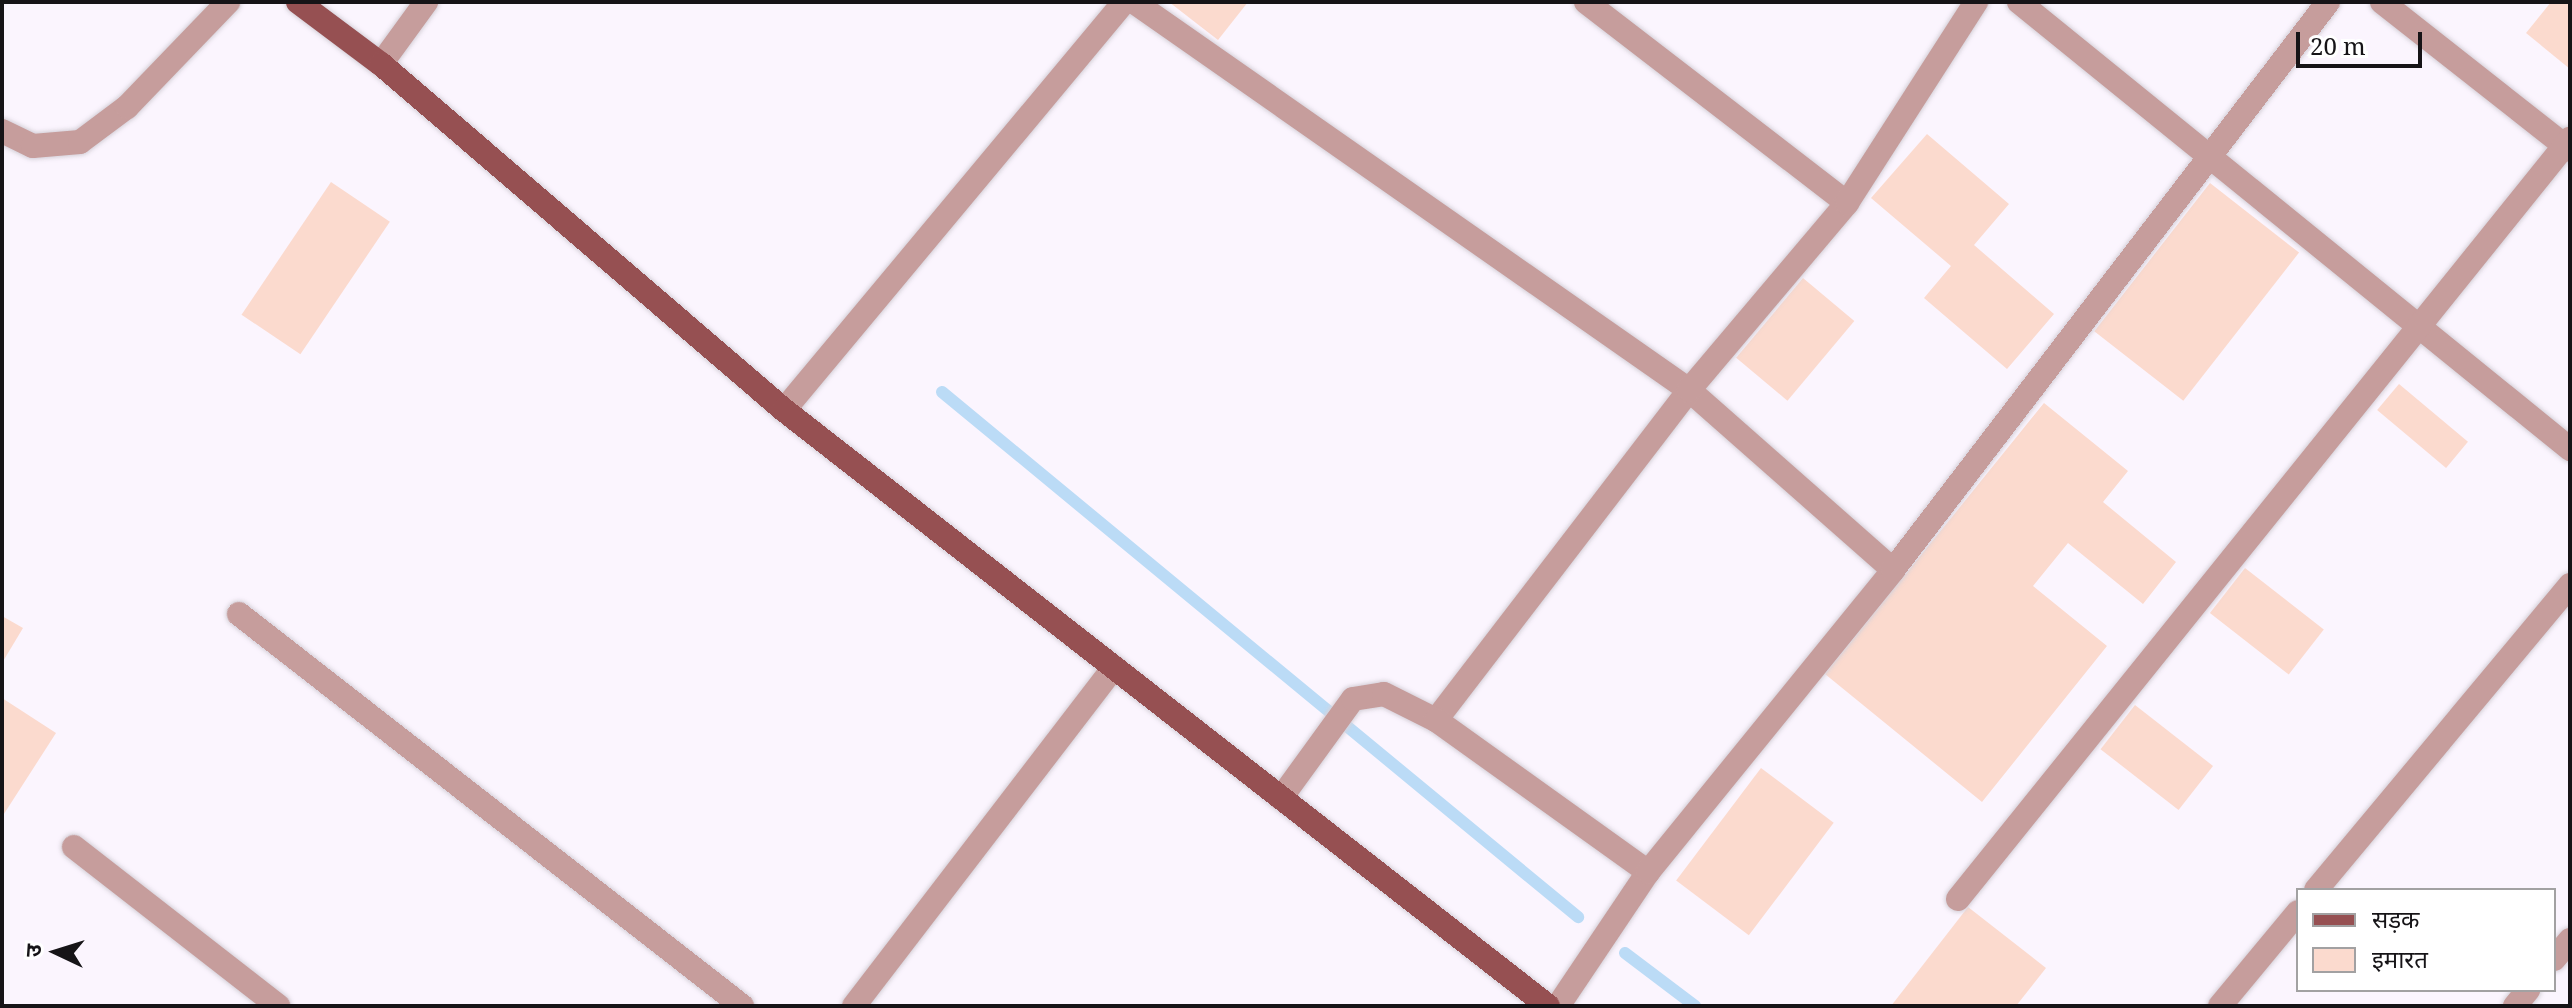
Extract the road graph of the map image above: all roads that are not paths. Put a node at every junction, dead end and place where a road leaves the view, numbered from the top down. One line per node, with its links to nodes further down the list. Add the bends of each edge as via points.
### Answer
1 (228, 2): 12 (street, via 127,107 80,142 33,146)
2 (298, 2): 11 (main road)
3 (426, 2): 11 (street)
4 (1124, 2): 18 (street)
5 (1134, 2): 17 (street)
6 (1586, 2): 15 (street)
7 (1976, 2): 15 (street)
8 (2019, 2): 14 (street)
9 (2328, 2): 14 (street)
10 (2382, 2): 13 (street)
11 (381, 64): 18 (main road)
12 (2, 131)
13 (2568, 145): 16 (street)
14 (2208, 158): 16 (street); 20 (street)
15 (1847, 203): 17 (street)
16 (2418, 327): 19 (street); 29 (street)
17 (1689, 390): 20 (street); 24 (street)
18 (784, 410): 23 (main road)
19 (2570, 449)
20 (1893, 570): 27 (street)
21 (2570, 585): 28 (street)
22 (239, 614): 34 (street)
23 (1114, 667): 25 (main road); 35 (street)
24 (1436, 720): 25 (street, via 1373,692 1347,705); 27 (street)
25 (1281, 798): 36 (main road)
26 (74, 847): 33 (street)
27 (1648, 872): 37 (street)
28 (2318, 888)
29 (1958, 899)
30 (2296, 914): 38 (street)
31 (2570, 940): 32 (street)
32 (2556, 957)
33 (278, 1006)
34 (742, 1006)
35 (854, 1006)
36 (1548, 1006)
37 (1558, 1006)
38 (2220, 1006)

